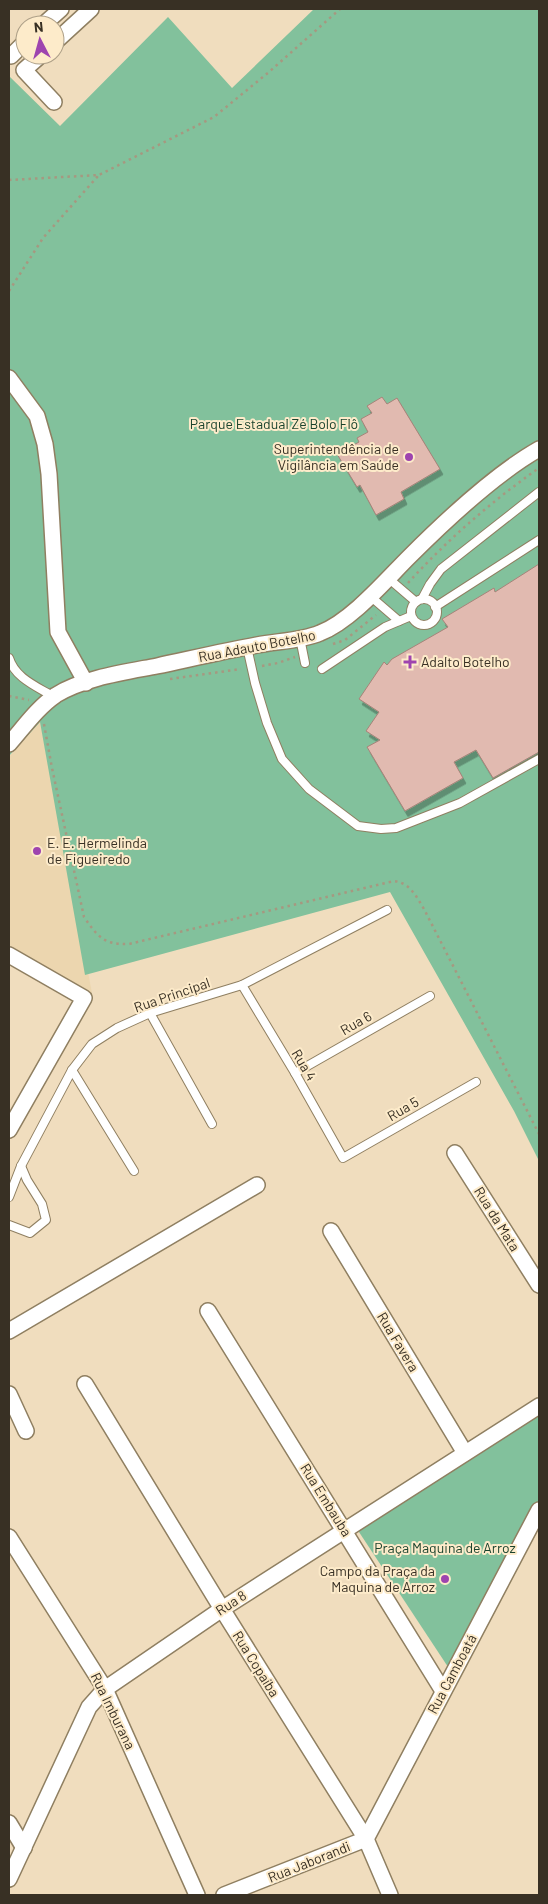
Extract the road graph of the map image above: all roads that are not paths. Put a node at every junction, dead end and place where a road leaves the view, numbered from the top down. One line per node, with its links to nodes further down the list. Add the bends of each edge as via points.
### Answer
1 (91, 9): 2 (street)
2 (65, 33)
3 (15, 52): 4 (street)
4 (11, 56)
5 (30, 65): 6 (street, via 24,70)
6 (54, 102)
7 (9, 378): 22 (street, via 37,416 45,444 58,632)
8 (539, 448): 11 (street, Rua Adauto Botelho, via 482,490)
9 (539, 492): 13 (lane, via 441,569)
10 (539, 540): 14 (lane)
11 (388, 578): 12 (street, Rua Adauto Botelho); 13 (lane)
12 (370, 596): 16 (lane); 17 (street, Rua Adauto Botelho, via 342,621 320,633)
13 (419, 601): 14 (lane, via 432,602); 15 (lane, via 410,611)
14 (436, 607): 15 (lane, via 437,613 431,623 416,624)
15 (411, 616): 16 (lane)
16 (399, 621): 21 (lane)
17 (300, 638): 18 (street, Rua Adauto Botelho); 20 (lane)
18 (247, 647): 22 (street, Rua Adauto Botelho); 25 (lane, via 266,723 282,759 309,789 358,826 396,828 460,803)
19 (9, 658): 23 (lane, via 12,668 24,680)
20 (305, 663)
21 (322, 669)
22 (86, 683): 23 (street, Rua Adauto Botelho)
23 (54, 697): 24 (street, Rua Adauto Botelho, via 40,708)
24 (9, 744)
25 (539, 759)
26 (387, 910): 28 (lane, Rua Principal)
27 (9, 955): 35 (street, via 84,998)
28 (242, 985): 30 (lane, Rua Principal); 32 (lane, Rua 4)
29 (430, 996): 32 (lane, Rua 6)
30 (150, 1013): 31 (lane, Rua Principal, via 92,1044); 34 (lane)
31 (72, 1070): 38 (lane, Rua Principal); 39 (lane)
32 (295, 1073): 37 (lane, Rua 4)
33 (476, 1082): 37 (lane, Rua 5)
34 (212, 1124)
35 (9, 1130)
36 (455, 1153): 44 (street, Rua da Mata)
37 (343, 1158)
38 (21, 1166): 41 (lane, Rua Principal); 42 (lane, via 42,1204 46,1220 30,1233)
39 (134, 1170)
40 (257, 1185): 46 (street)
41 (9, 1197)
42 (9, 1225)
43 (331, 1231): 51 (street, Rua Favera)
44 (539, 1285)
45 (208, 1311): 53 (street, Rua Embauba)
46 (9, 1332)
47 (85, 1384): 55 (street, Rua Copaíba)
48 (9, 1394): 50 (street)
49 (539, 1406): 51 (street, Rua 8)
50 (26, 1431)
51 (465, 1453): 53 (street, Rua 8)
52 (539, 1510): 57 (street, Rua Camboatá)
53 (344, 1530): 55 (street, Rua 8); 57 (street, Rua Embauba)
54 (9, 1537): 56 (street, Rua Imburana)
55 (222, 1609): 56 (street, Rua 8); 59 (street, Rua Copaíba)
56 (105, 1689): 60 (street, Rua 8, via 89,1707); 62 (street, Rua Imburana)
57 (444, 1691): 59 (street, Rua Camboatá)
58 (9, 1823): 60 (street)
59 (366, 1839): 63 (street, Rua Jaborandi); 64 (street, Rua Copaíba)
60 (24, 1848): 61 (street, Rua 8)
61 (9, 1880)
62 (196, 1895)
63 (224, 1895)
64 (390, 1895)

